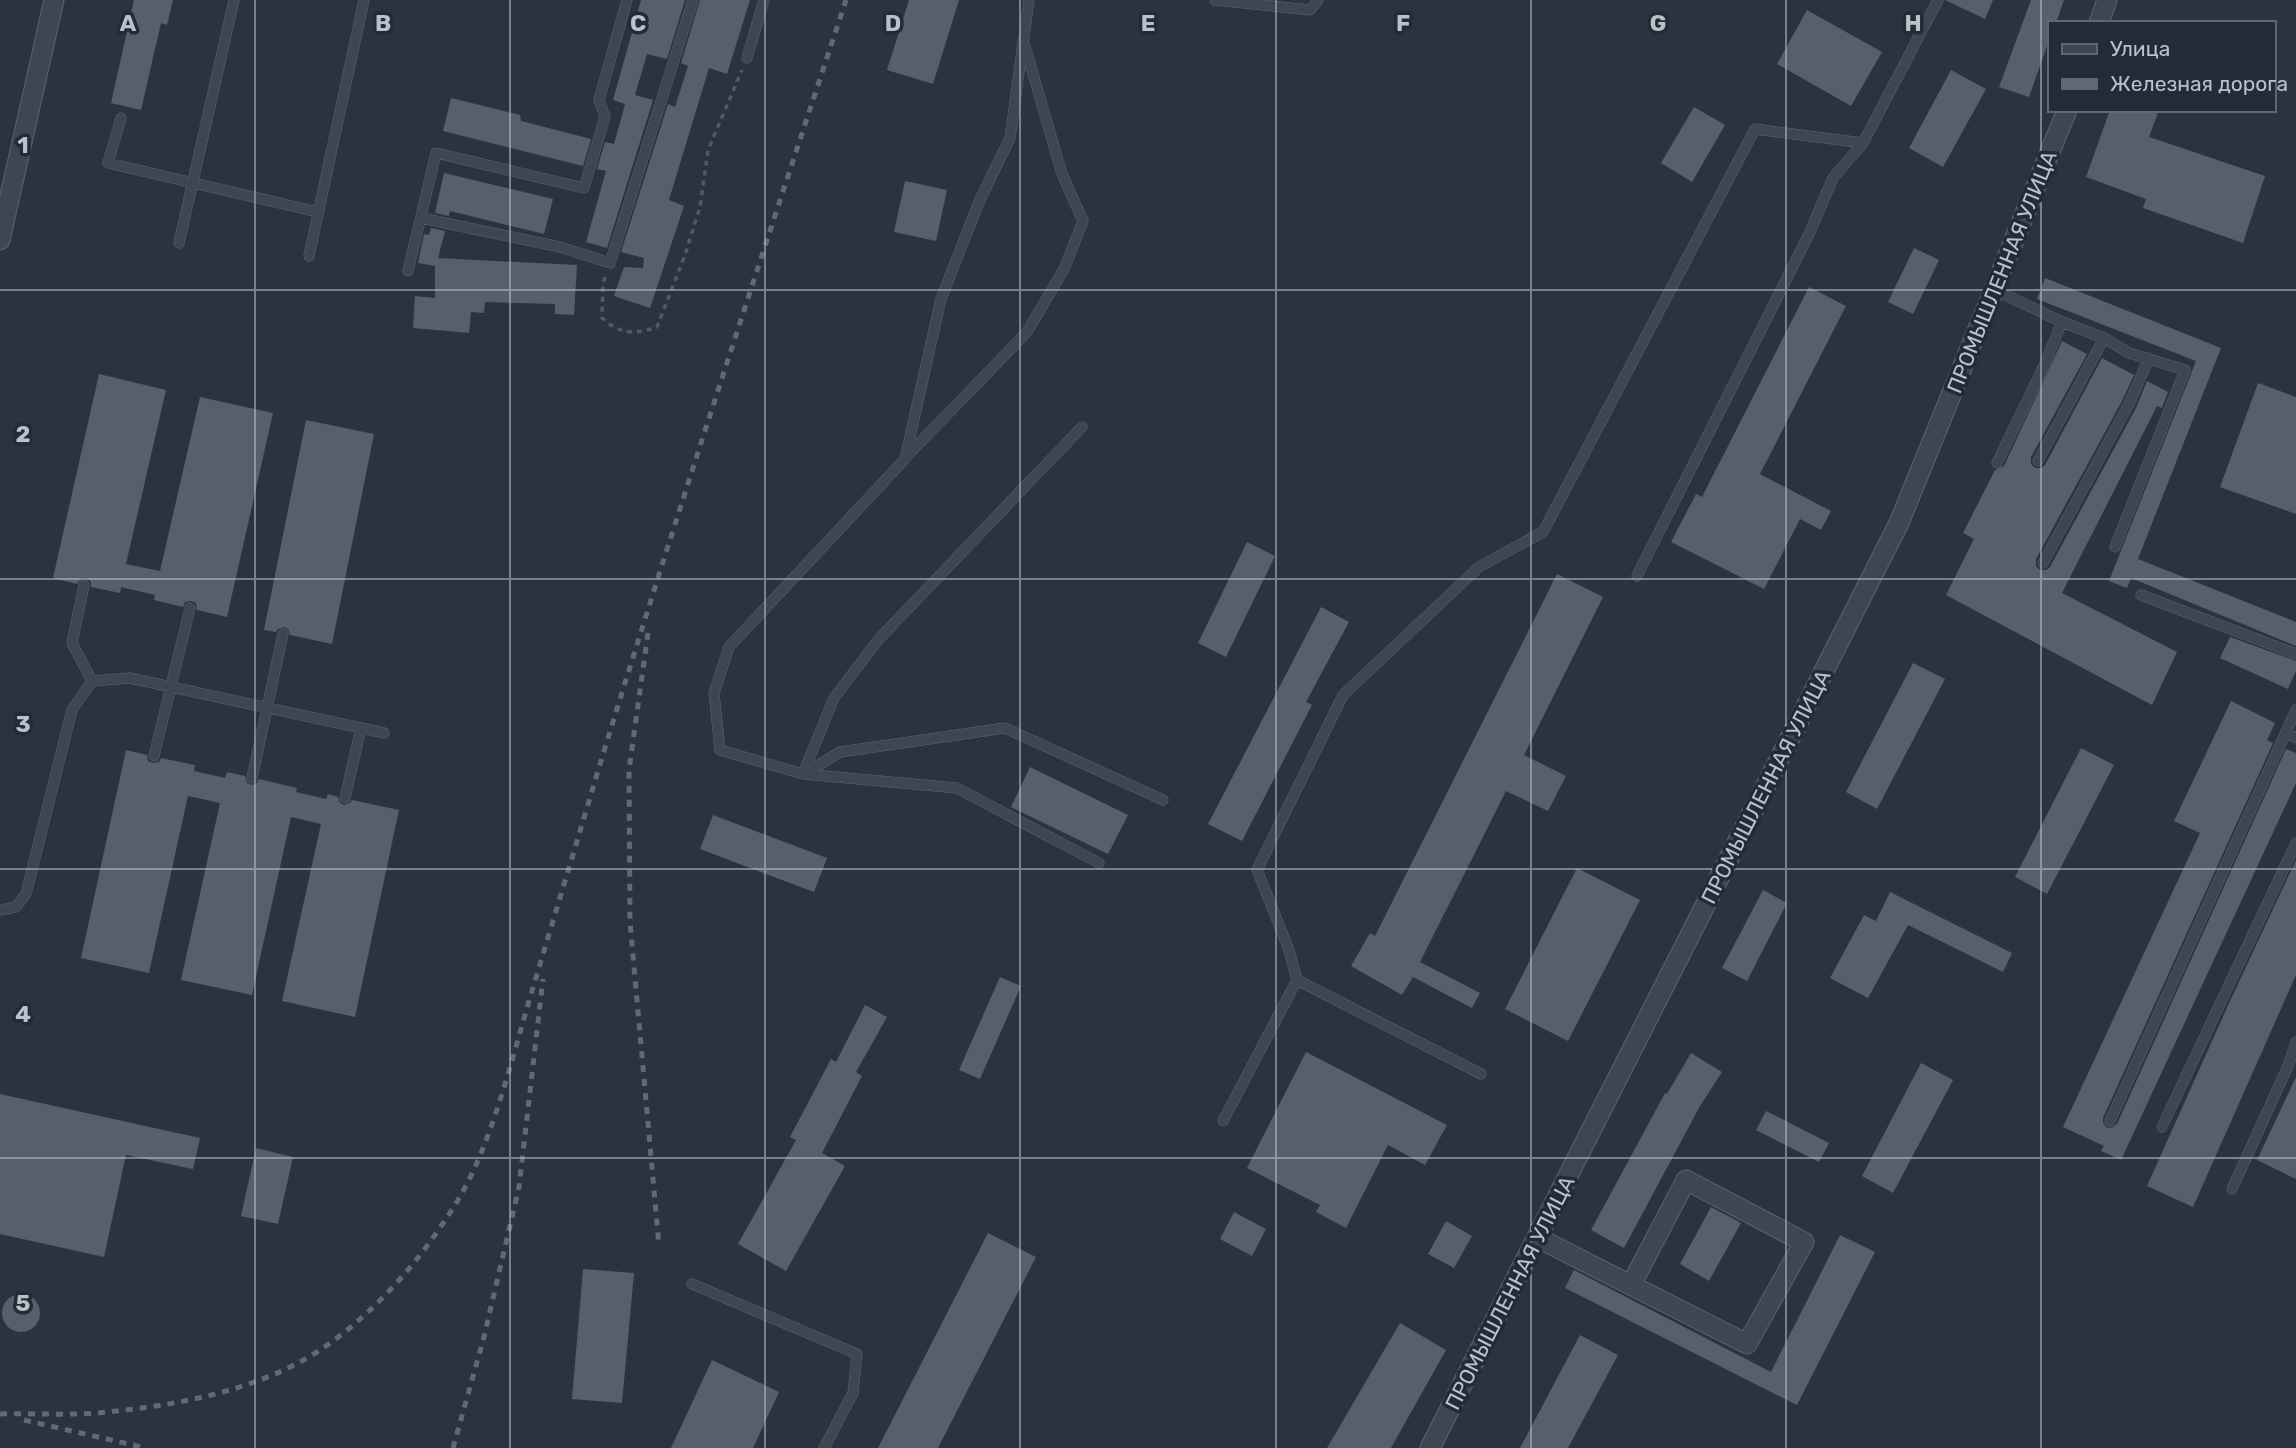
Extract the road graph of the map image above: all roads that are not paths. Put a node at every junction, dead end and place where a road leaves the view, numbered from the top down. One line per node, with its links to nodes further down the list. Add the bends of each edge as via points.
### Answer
1 (54, 0): 20 (street)
2 (234, 0): 18 (lane)
3 (363, 0): 19 (lane)
4 (627, 0): 21 (lane, via 599,100 605,117 584,188 436,153)
5 (693, 0): 21 (lane, via 610,263 559,247)
6 (764, 0): 14 (lane)
7 (1029, 0): 13 (lane)
8 (1215, 0): 9 (lane, via 1310,10)
9 (1318, 0)
10 (1938, 0): 17 (lane)
11 (2107, 0): 12 (street)
12 (2100, 21)
13 (1024, 41): 31 (lane, via 1010,138 979,202 942,299); 31 (lane, via 1062,174 1083,221 1064,269 1027,331)
14 (747, 58)
15 (2066, 112): 26 (street, ПРОМЫШЛЕННАЯ УЛИЦА)
16 (121, 118): 18 (lane, via 108,163)
17 (1863, 143): 36 (lane, via 1833,178); 58 (lane, via 1755,129 1543,532 1479,567 1343,695 1257,870)
18 (193, 181): 19 (lane); 23 (lane)
19 (318, 212): 24 (lane)
20 (3, 214): 22 (street)
21 (421, 218): 25 (lane)
22 (0, 240)
23 (179, 243)
24 (309, 256)
25 (408, 271)
26 (1995, 290): 27 (lane); 65 (street, ПРОМЫШЛЕННАЯ УЛИЦА, via 1899,523)
27 (2062, 322): 28 (lane); 33 (lane)
28 (2104, 338): 29 (lane, via 2129,353); 32 (lane)
29 (2149, 358): 34 (lane, via 2185,370); 35 (lane)
30 (1082, 427): 51 (lane, via 878,640 834,698)
31 (905, 459): 51 (lane, via 729,647 714,693 720,750)
32 (2038, 461)
33 (1997, 463)
34 (2115, 547)
35 (2043, 563)
36 (1637, 576)
37 (84, 585): 42 (lane, via 72,642)
38 (2141, 596): 41 (lane)
39 (190, 608): 43 (lane)
40 (283, 634): 44 (lane)
41 (2296, 654)
42 (92, 681): 43 (lane, via 130,678); 57 (lane, via 72,710 26,894 16,907)
43 (170, 687): 44 (lane); 50 (lane)
44 (266, 708): 46 (lane); 52 (lane)
45 (2296, 710): 48 (lane)
46 (361, 728): 47 (lane); 53 (lane)
47 (384, 733)
48 (2286, 733): 49 (lane); 62 (lane)
49 (2296, 738)
50 (154, 756)
51 (803, 774): 54 (lane, via 840,752 1005,728); 56 (lane, via 957,788)
52 (252, 778)
53 (345, 798)
54 (1163, 800)
55 (2296, 843): 63 (lane)
56 (1098, 863)
57 (0, 910)
58 (1297, 980): 60 (lane); 61 (lane)
59 (2296, 1042): 64 (lane)
60 (1480, 1074)
61 (1223, 1121)
62 (2110, 1121)
63 (2162, 1127)
64 (2232, 1189)
65 (1538, 1238): 67 (street); 69 (street, ПРОМЫШЛЕННАЯ УЛИЦА)
66 (692, 1284): 68 (lane, via 857,1354 853,1393)
67 (1631, 1285): 67 (street, via 1747,1344 1804,1242 1686,1180)
68 (824, 1448)
69 (1430, 1448)

